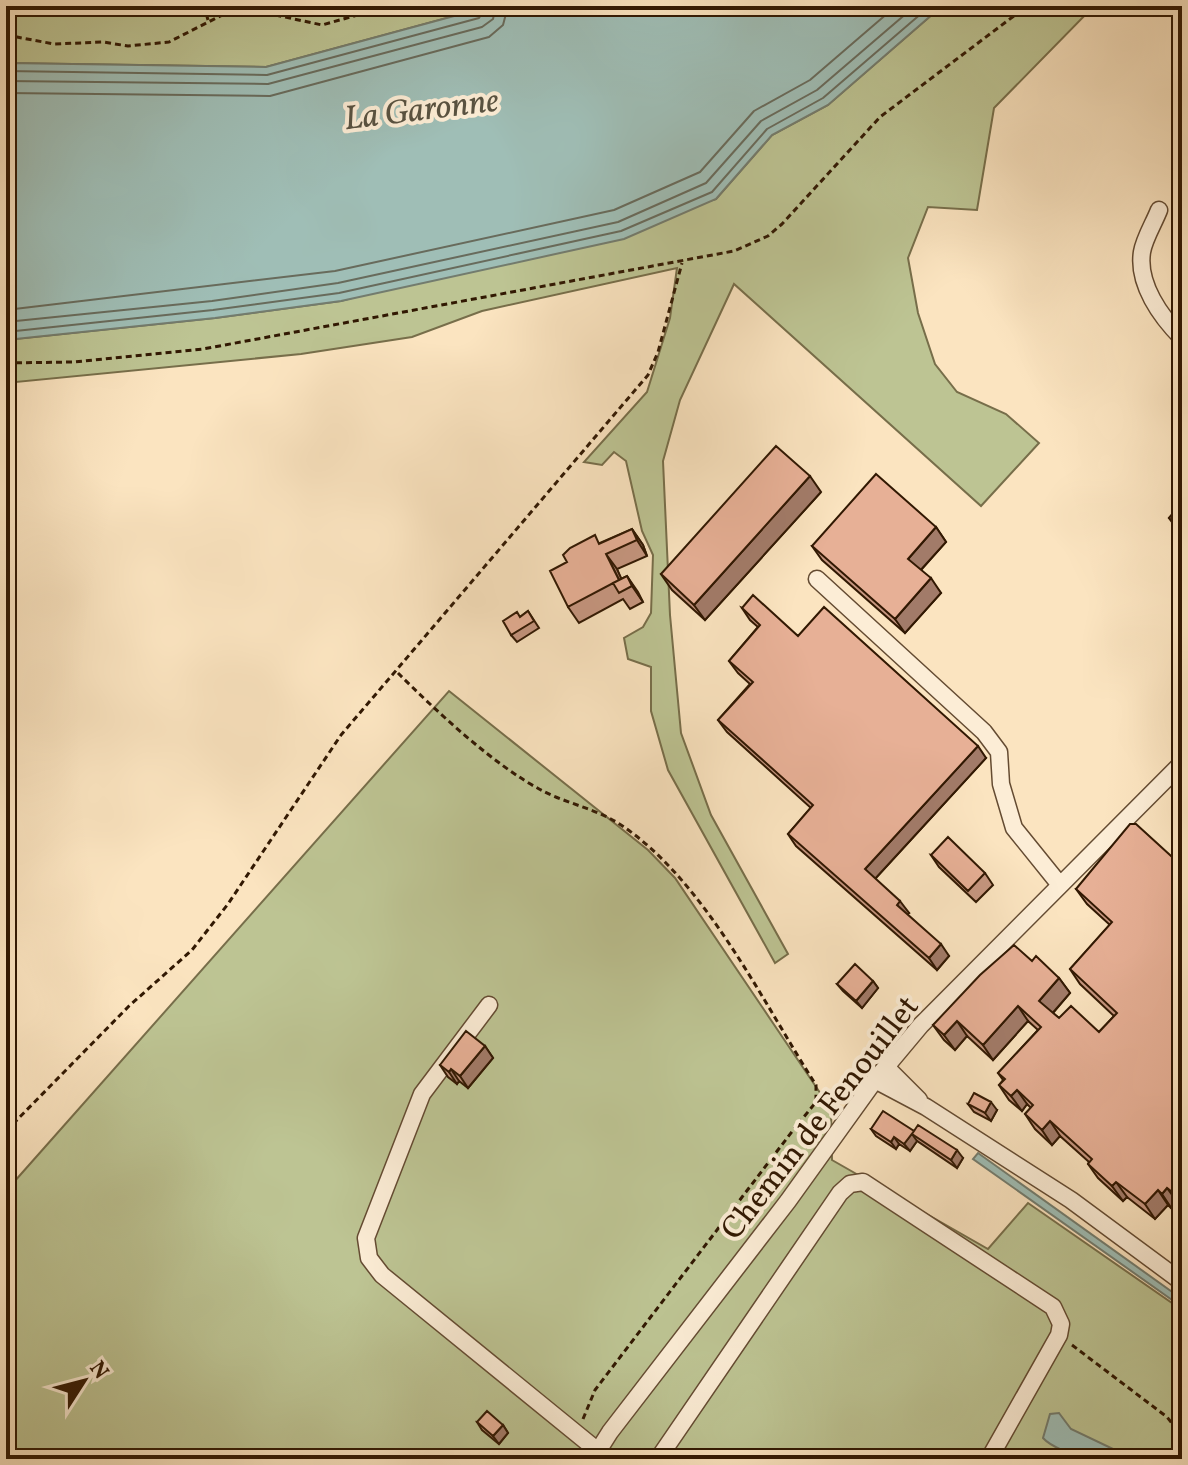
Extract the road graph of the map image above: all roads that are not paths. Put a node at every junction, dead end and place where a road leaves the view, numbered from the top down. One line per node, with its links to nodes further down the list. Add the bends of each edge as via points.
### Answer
1 (1159, 210): 2 (street, via 1142,253 1145,283 1164,320)
2 (1182, 338)
3 (817, 579): 5 (street, via 984,732 999,752 1001,784 1014,828)
4 (1182, 763): 5 (street, Chemin de Fenouillet)
5 (1060, 885): 7 (street, Chemin de Fenouillet, via 921,1025)
6 (489, 1005): 9 (street, via 422,1094 366,1238 366,1250 382,1275 575,1432)
7 (880, 1074): 8 (street, via 1071,1200); 9 (street, Chemin de Fenouillet)
8 (1182, 1282)
9 (595, 1455)
10 (658, 1459): 11 (street, via 840,1193 863,1182 1053,1307 1059,1316 1059,1335)
11 (989, 1459)

